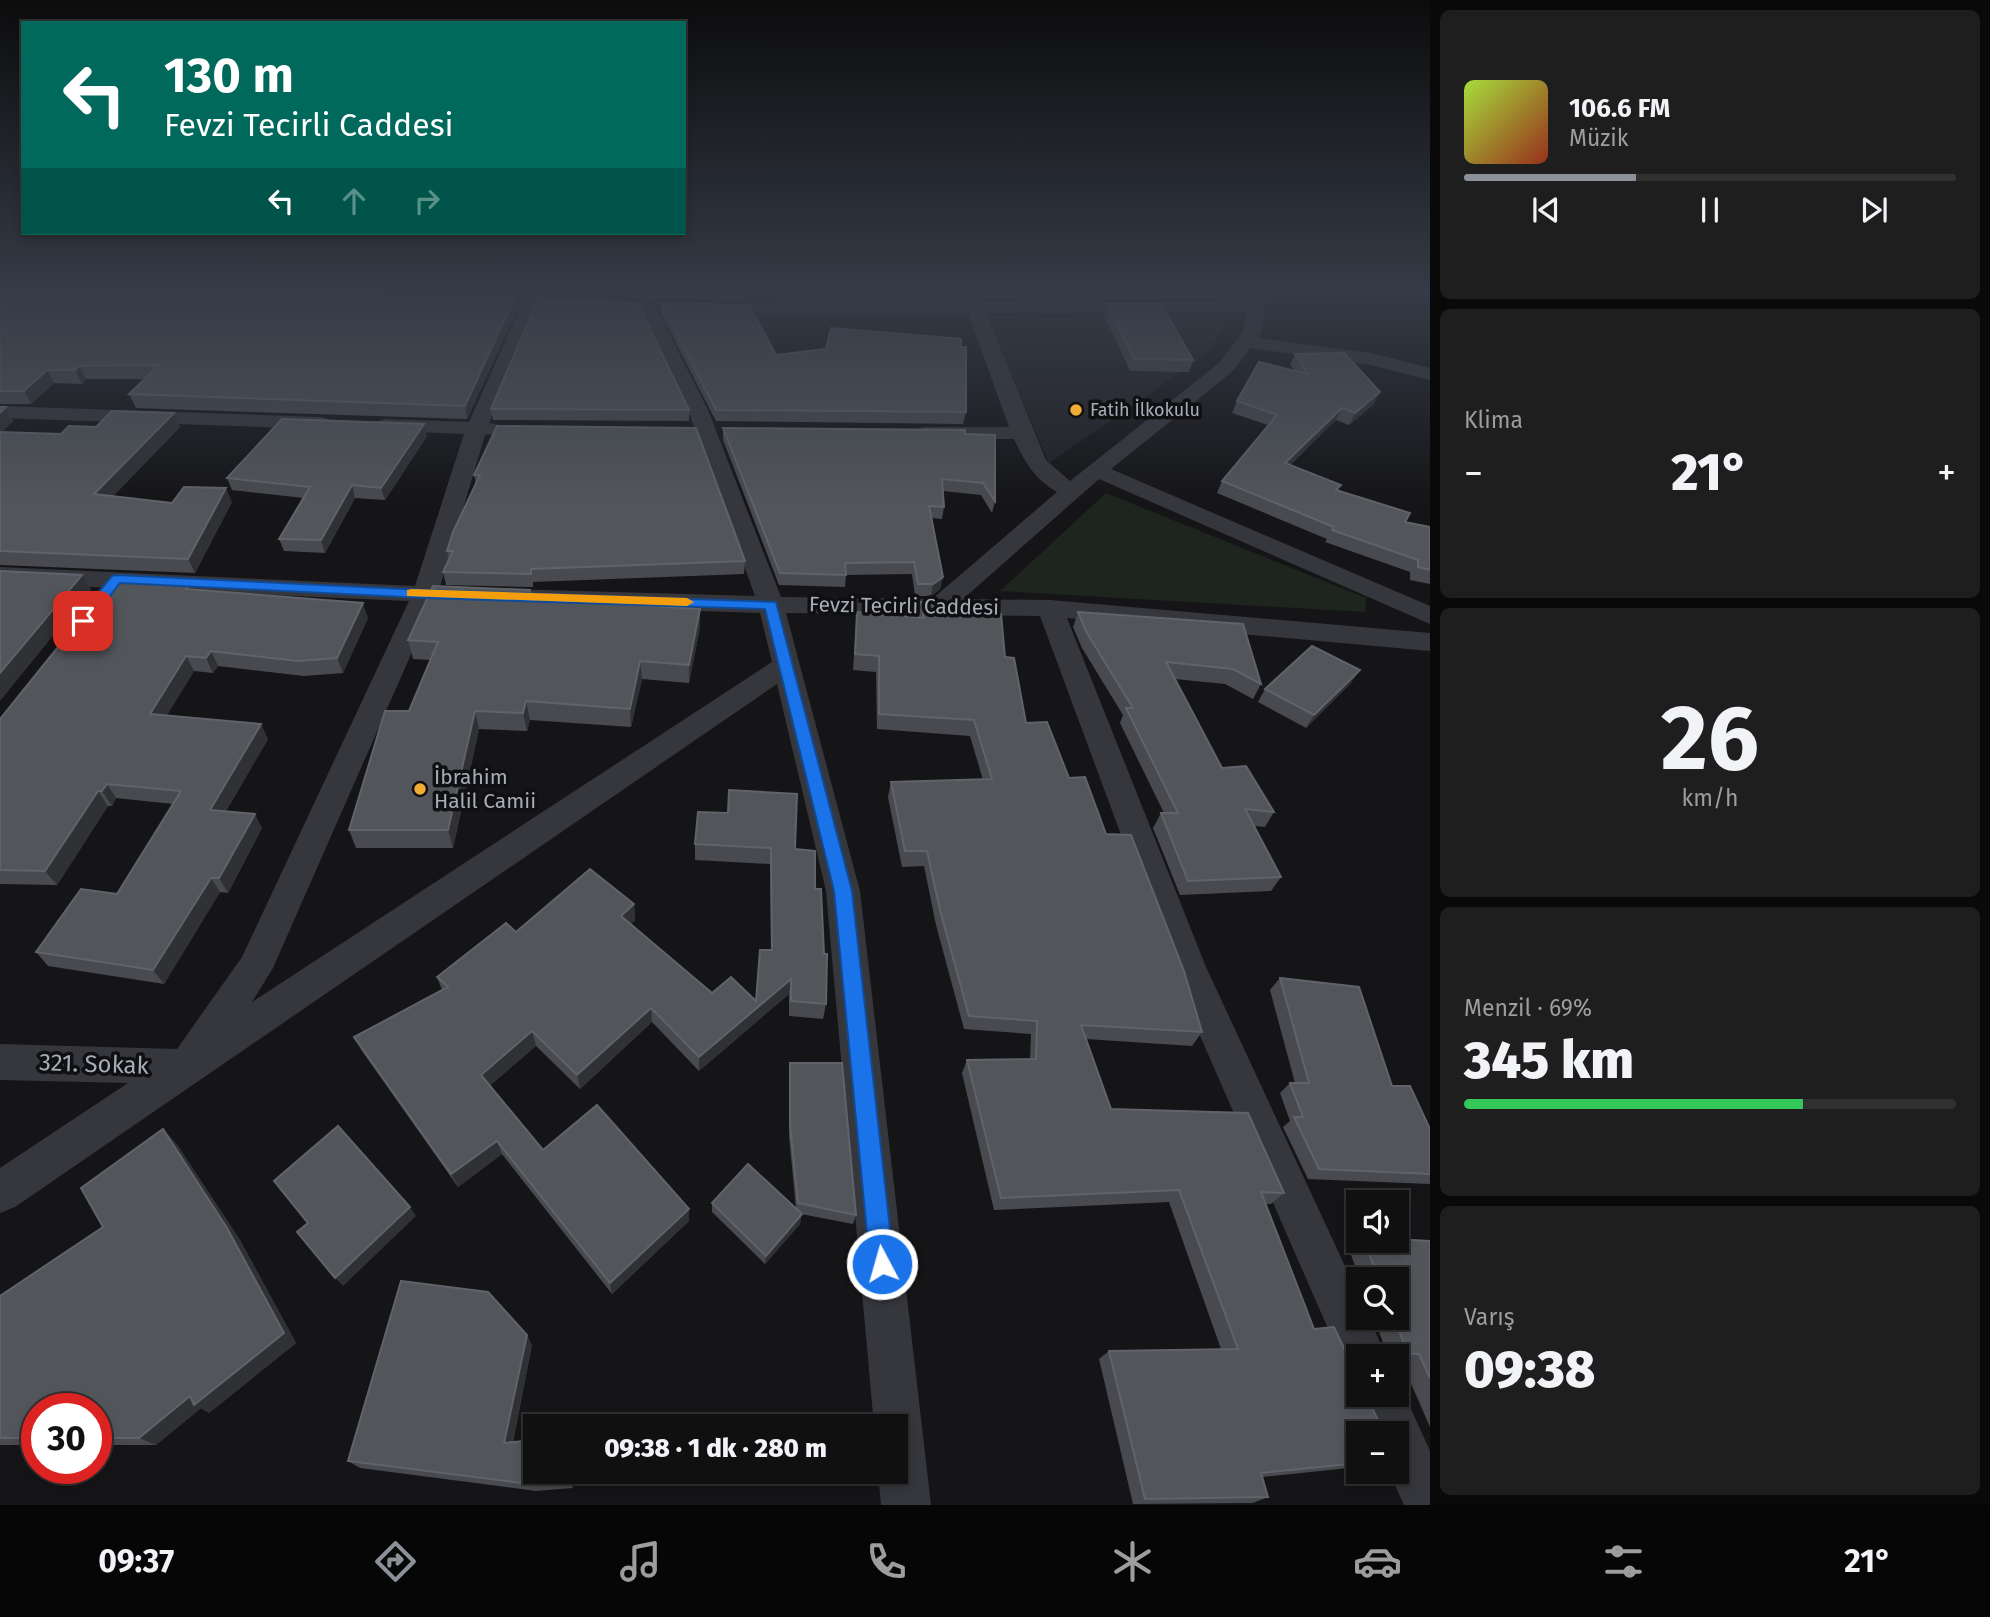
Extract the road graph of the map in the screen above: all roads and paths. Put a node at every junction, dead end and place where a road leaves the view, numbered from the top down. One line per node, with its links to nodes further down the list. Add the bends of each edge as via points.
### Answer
1 (505, 362): 10 (street)
2 (680, 362): 18 (street)
3 (995, 362): 13 (street)
4 (1230, 362): 14 (street)
5 (1384, 362): 6 (street)
6 (1430, 374)
7 (0, 412): 8 (street)
8 (340, 424)
9 (367, 425): 10 (street)
10 (476, 429): 11 (street); 17 (street)
11 (517, 429)
12 (898, 433): 13 (street)
13 (1022, 433): 15 (street, via 1036,463)
14 (1096, 470): 15 (street); 21 (street)
15 (1071, 491): 19 (street)
16 (0, 575): 17 (street, Fevzi Tecirli Caddesi, via 108,589)
17 (425, 594): 18 (street, Fevzi Tecirli Caddesi); 25 (street, via 255,968)
18 (771, 605): 19 (street, Fevzi Tecirli Caddesi); 23 (street)
19 (937, 608): 20 (street, Fevzi Tecirli Caddesi)
20 (1050, 608): 22 (street, Fevzi Tecirli Caddesi); 27 (street, via 1188,967)
21 (1430, 616)
22 (1430, 642)
23 (786, 665): 25 (street); 29 (street, via 843,891)
24 (0, 1062): 25 (street, 321. Sokak)
25 (187, 1067): 26 (street)
26 (0, 1192)
27 (1358, 1344)
28 (1385, 1407): 30 (street)
29 (906, 1505)
30 (1429, 1505)

